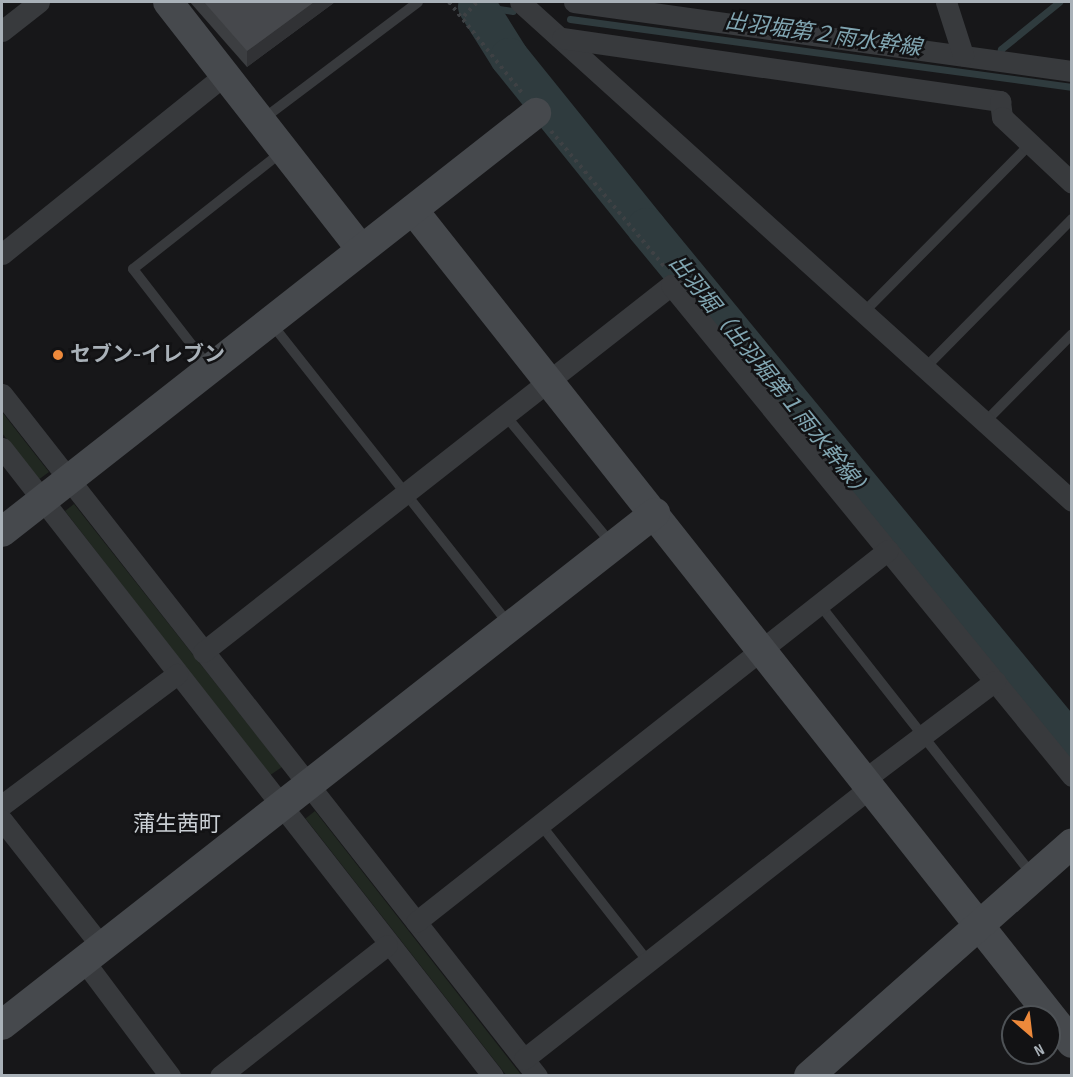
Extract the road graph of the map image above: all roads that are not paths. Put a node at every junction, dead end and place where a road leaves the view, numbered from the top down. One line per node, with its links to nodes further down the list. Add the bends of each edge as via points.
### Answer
1 (39, 2): 7 (street)
2 (168, 2): 11 (street)
3 (418, 2): 13 (lane)
4 (520, 2): 8 (street)
5 (583, 2): 9 (street)
6 (946, 2): 9 (street)
7 (2, 31)
8 (562, 38): 14 (street, via 1000,101 1002,117); 21 (street)
9 (963, 55): 10 (street)
10 (1071, 70)
11 (225, 75): 13 (street); 20 (street)
12 (536, 113): 17 (street)
13 (261, 121): 15 (street)
14 (1030, 144): 16 (street); 21 (lane)
15 (283, 150): 19 (street); 24 (lane, via 133,269)
16 (1071, 183)
17 (413, 210): 19 (street); 26 (street)
18 (1071, 219): 25 (lane)
19 (361, 249): 22 (street)
20 (2, 254)
21 (863, 314): 25 (street)
22 (270, 321): 24 (street); 33 (lane)
23 (1071, 333): 29 (lane)
24 (209, 368): 31 (street)
25 (924, 369): 29 (street)
26 (550, 381): 28 (street); 35 (street); 38 (street, via 671,285)
27 (2, 394): 31 (street)
28 (505, 415): 33 (street); 37 (lane)
29 (984, 423): 32 (street)
30 (2, 448): 34 (street)
31 (68, 480): 34 (street); 42 (street)
32 (1067, 488)
33 (406, 493): 40 (lane); 42 (street)
34 (42, 501): 36 (street); 43 (street)
35 (655, 513): 37 (street); 41 (street)
36 (2, 532)
37 (614, 546): 40 (street)
38 (888, 550): 39 (street); 44 (street)
39 (820, 605): 41 (street); 45 (lane)
40 (511, 627): 48 (street)
41 (762, 650): 47 (street); 52 (street)
42 (203, 652): 48 (street)
43 (177, 674): 49 (street); 50 (street)
44 (995, 681): 45 (street); 46 (street)
45 (922, 735): 47 (street); 54 (lane)
46 (1071, 776)
47 (868, 784): 56 (street); 59 (street)
48 (309, 785): 50 (street); 55 (street)
49 (2, 805)
50 (282, 807): 57 (street); 58 (street)
51 (2, 820): 58 (street)
52 (541, 825): 55 (street); 59 (lane)
53 (1071, 843): 54 (street)
54 (1033, 876): 56 (street)
55 (416, 922): 62 (street)
56 (979, 926): 61 (street); 63 (street)
57 (387, 945): 65 (street); 66 (street)
58 (93, 954): 60 (street); 64 (street)
59 (647, 960): 62 (street)
60 (2, 1026)
61 (1071, 1043)
62 (524, 1059): 67 (street)
63 (810, 1075)
64 (170, 1076)
65 (220, 1076)
66 (493, 1076)
67 (537, 1076)

